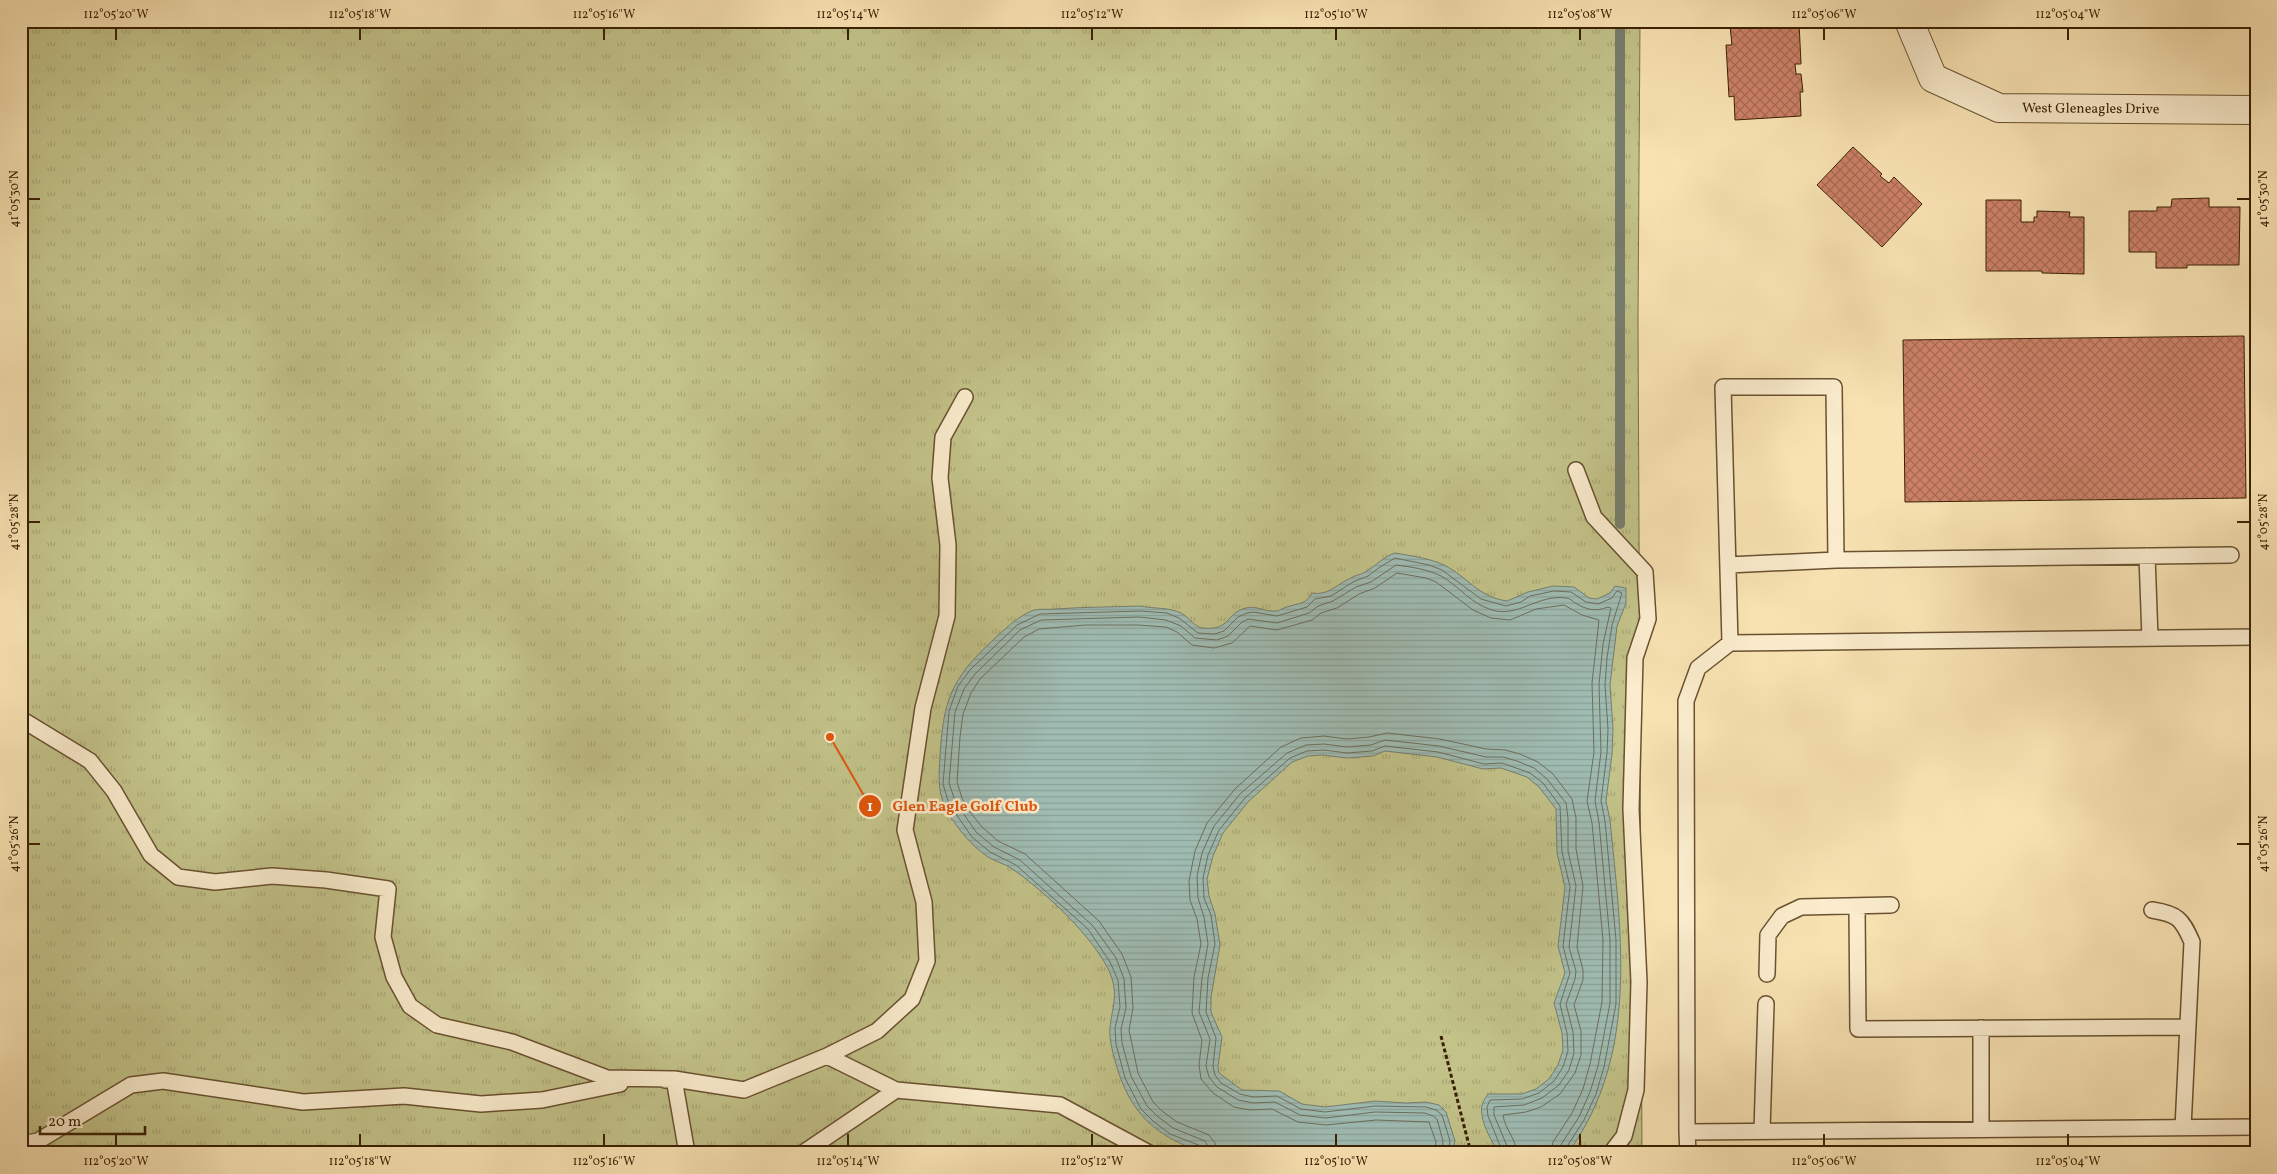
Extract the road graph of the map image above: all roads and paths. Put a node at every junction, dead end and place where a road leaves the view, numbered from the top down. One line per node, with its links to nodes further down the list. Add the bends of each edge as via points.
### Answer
1 (1909, 21): 2 (street, West Gleneagles Drive, via 1933,78 2000,108)
2 (2256, 110)
3 (965, 397): 21 (lane, via 943,437 940,478 948,545 947,616 923,708 905,830 924,902 927,962 912,999 877,1031)
4 (1576, 470): 34 (lane, via 1594,517 1645,572 1648,619 1635,658 1631,809 1639,982 1636,1090 1624,1136)
5 (2231, 555): 6 (lane)
6 (2147, 556): 7 (lane); 10 (lane)
7 (1836, 560): 8 (lane); 8 (lane, via 1834,387 1723,387)
8 (1728, 566): 11 (lane)
9 (2256, 637): 10 (lane)
10 (2150, 638): 11 (lane)
11 (1730, 643): 28 (lane, via 1698,668 1686,701)
12 (21, 718): 22 (lane, via 90,761 114,791 152,855 178,877 215,882 272,876 388,890 382,937 394,976 410,1006 436,1025 512,1042 607,1078)
13 (1891, 904): 14 (lane)
14 (1857, 906): 16 (lane, via 1801,908 1782,916 1768,935); 19 (lane, via 1858,1029)
15 (2152, 910): 18 (lane, via 2169,913 2183,921 2192,942)
16 (1767, 974)
17 (1766, 1004): 27 (lane)
18 (2188, 1027): 19 (lane); 25 (lane)
19 (1981, 1028): 26 (lane)
20 (1441, 1036): 33 (path)
21 (827, 1056): 22 (lane, via 744,1090); 23 (lane)
22 (674, 1079): 29 (lane, via 609,1085 542,1100 481,1104 404,1096 303,1102 163,1081 131,1085 38,1141); 30 (lane)
23 (896, 1090): 31 (lane); 32 (lane, via 1060,1106)
24 (2256, 1127): 25 (lane)
25 (2183, 1128): 26 (lane)
26 (1982, 1129): 27 (lane)
27 (1762, 1131): 28 (lane)
28 (1687, 1132): 35 (lane)
29 (21, 1144)
30 (687, 1153)
31 (803, 1153)
32 (1149, 1153)
33 (1471, 1153)
34 (1611, 1153)
35 (1688, 1153)

